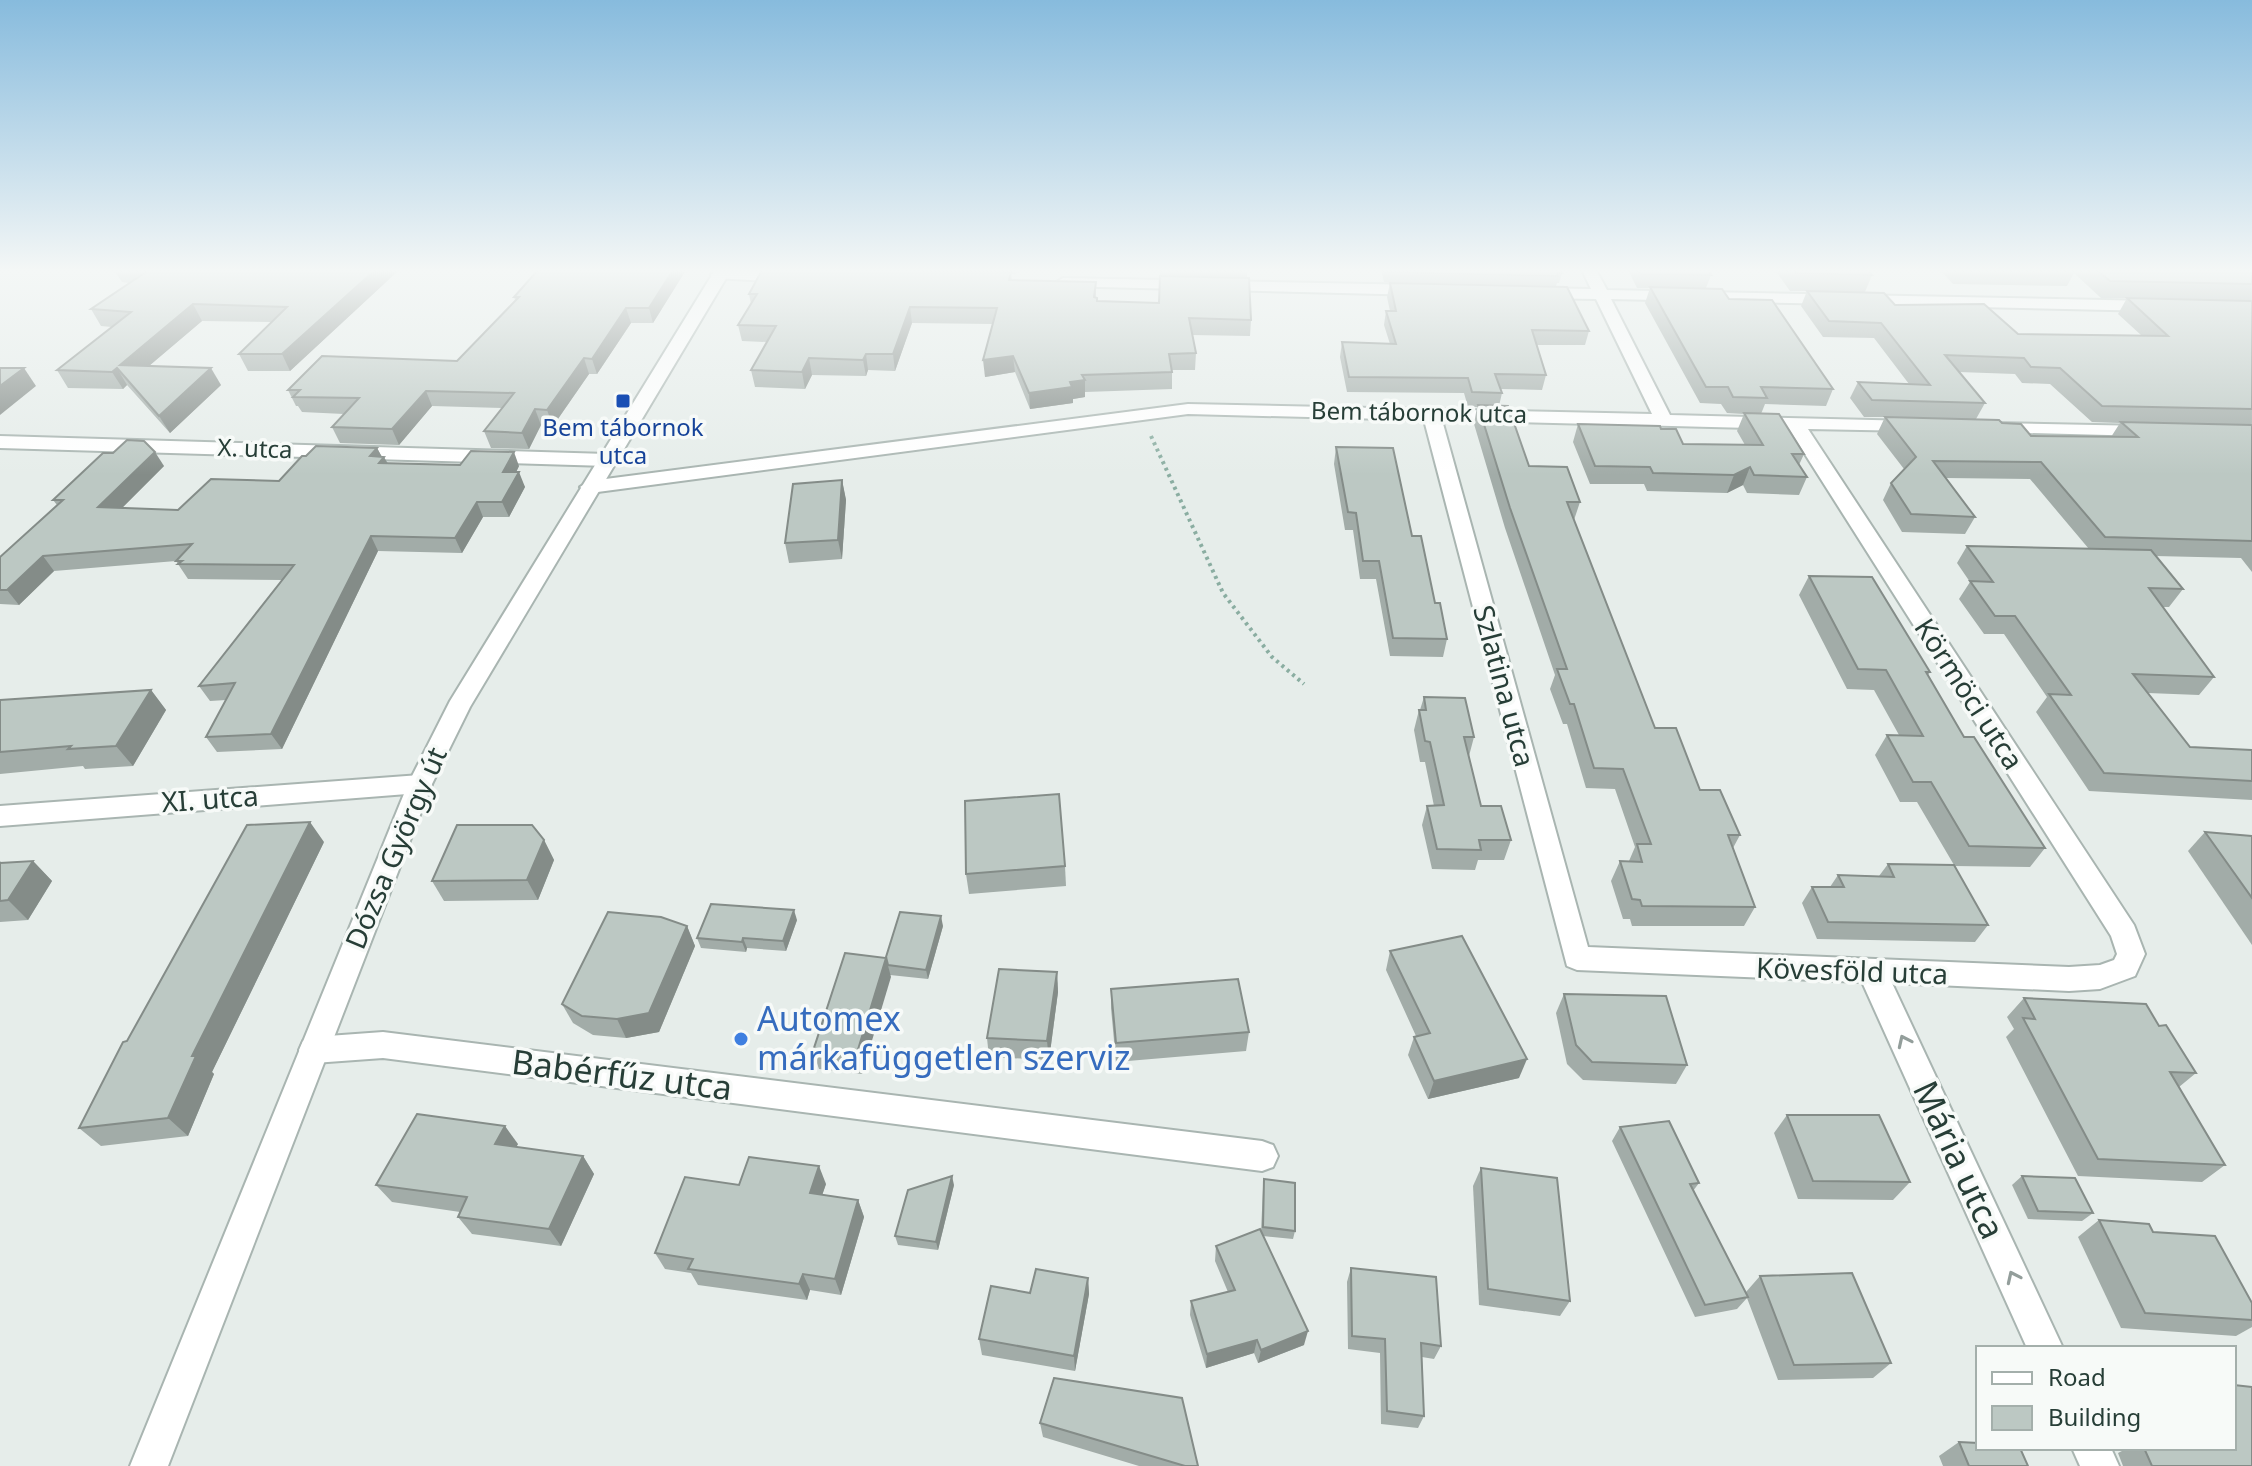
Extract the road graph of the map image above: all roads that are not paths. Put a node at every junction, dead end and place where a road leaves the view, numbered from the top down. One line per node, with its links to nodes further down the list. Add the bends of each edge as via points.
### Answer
1 (681, 338): 10 (street, Dózsa György út)
2 (1623, 338): 4 (street)
3 (1431, 414): 4 (street, Bem tábornok utca); 11 (street, Bem tábornok utca, via 1227,408 1141,414); 14 (street, Szlatina utca)
4 (1663, 418): 5 (street, Bem tábornok utca)
5 (1795, 423): 6 (street, Bem tábornok utca); 15 (street, Körmöci utca, via 2124,933 2131,954)
6 (1937, 426)
7 (1968, 427): 8 (street)
8 (2157, 431)
9 (0, 442): 10 (street, X. utca)
10 (607, 460): 11 (street, Dózsa György út)
11 (590, 487): 12 (street, Dózsa György út, via 458,707)
12 (420, 784): 13 (street, XI. utca); 17 (street, Dózsa György út)
13 (0, 816)
14 (1577, 958): 16 (street, Kövesföld utca)
15 (2125, 968): 16 (street, Kövesföld utca, via 2100,977 2069,979)
16 (1872, 972): 19 (street, Mária utca, one-way to 16)
17 (314, 1050): 18 (street, Babérfűz utca, via 383,1045); 20 (street, Dózsa György út)
18 (1262, 1156)
19 (2044, 1346)
20 (149, 1466)

